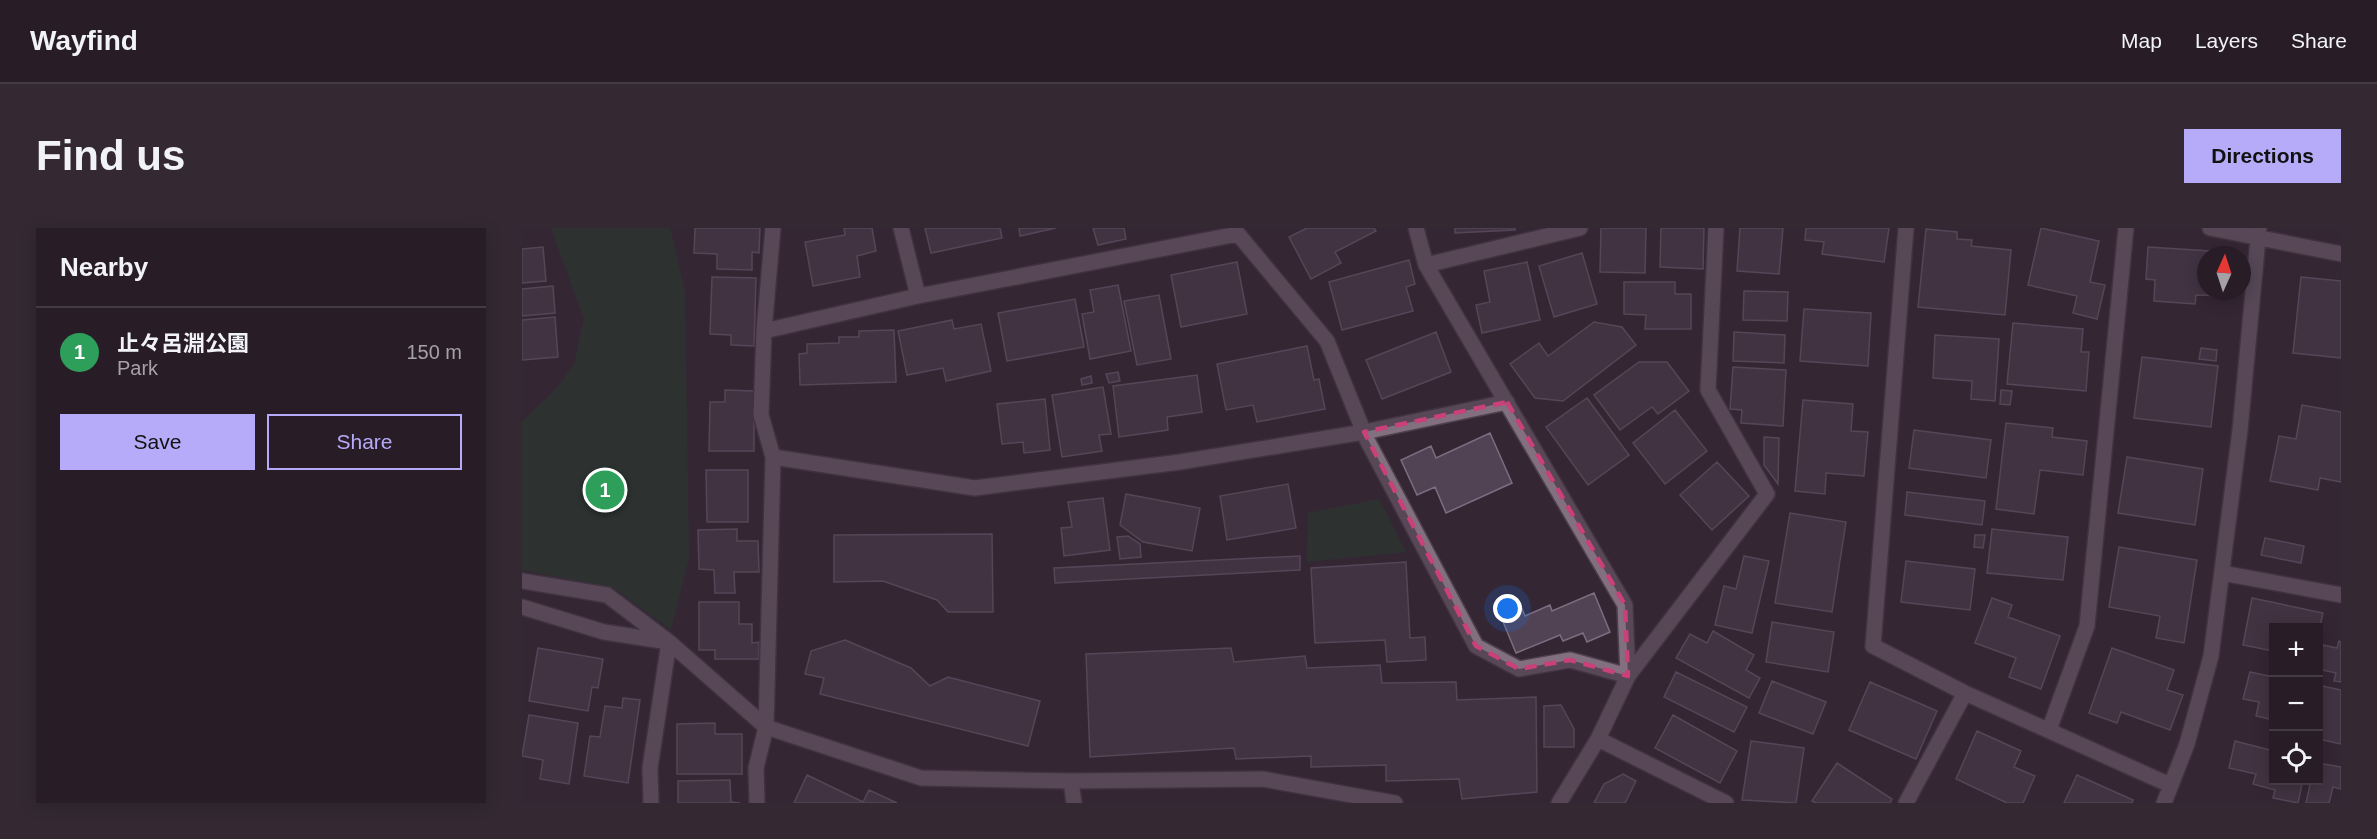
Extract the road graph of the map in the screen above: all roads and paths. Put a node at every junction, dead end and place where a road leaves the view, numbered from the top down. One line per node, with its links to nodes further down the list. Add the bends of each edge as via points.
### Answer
1 (772, 228): 13 (street)
2 (901, 228): 12 (street)
3 (1416, 228): 11 (street)
4 (1580, 228): 11 (street)
5 (1716, 228): 22 (street, via 1708,390 1767,494)
6 (1906, 228): 23 (street, via 1873,646)
7 (2126, 228): 25 (street, via 2087,626)
8 (2210, 228): 9 (street)
9 (2259, 232): 10 (street); 17 (street)
10 (2341, 254)
11 (1426, 265): 14 (street)
12 (918, 296): 13 (street); 15 (street, via 1238,234 1327,341)
13 (764, 331): 16 (street, via 761,416)
14 (1507, 402): 15 (street); 22 (street, via 1625,605)
15 (1364, 432): 16 (street, via 1180,462 975,488); 22 (street, via 1476,646 1519,669 1570,660)
16 (773, 457): 24 (street)
17 (2222, 573): 19 (street); 28 (street, via 2211,656 2187,744)
18 (522, 581): 21 (street, via 607,595)
19 (2341, 595)
20 (522, 608): 21 (street, via 604,632)
21 (669, 642): 24 (street); 29 (street, via 650,768)
22 (1628, 676): 26 (street)
23 (1965, 693): 25 (street); 35 (street)
24 (766, 727): 27 (street, via 921,778); 30 (street, via 756,768)
25 (2049, 730): 28 (street)
26 (1598, 739): 33 (street); 34 (street)
27 (1071, 782): 31 (street); 32 (street, via 1263,779)
28 (2170, 785): 36 (street)
29 (651, 803)
30 (757, 803)
31 (1074, 803)
32 (1395, 803)
33 (1559, 803)
34 (1726, 803)
35 (1906, 803)
36 (2164, 803)

